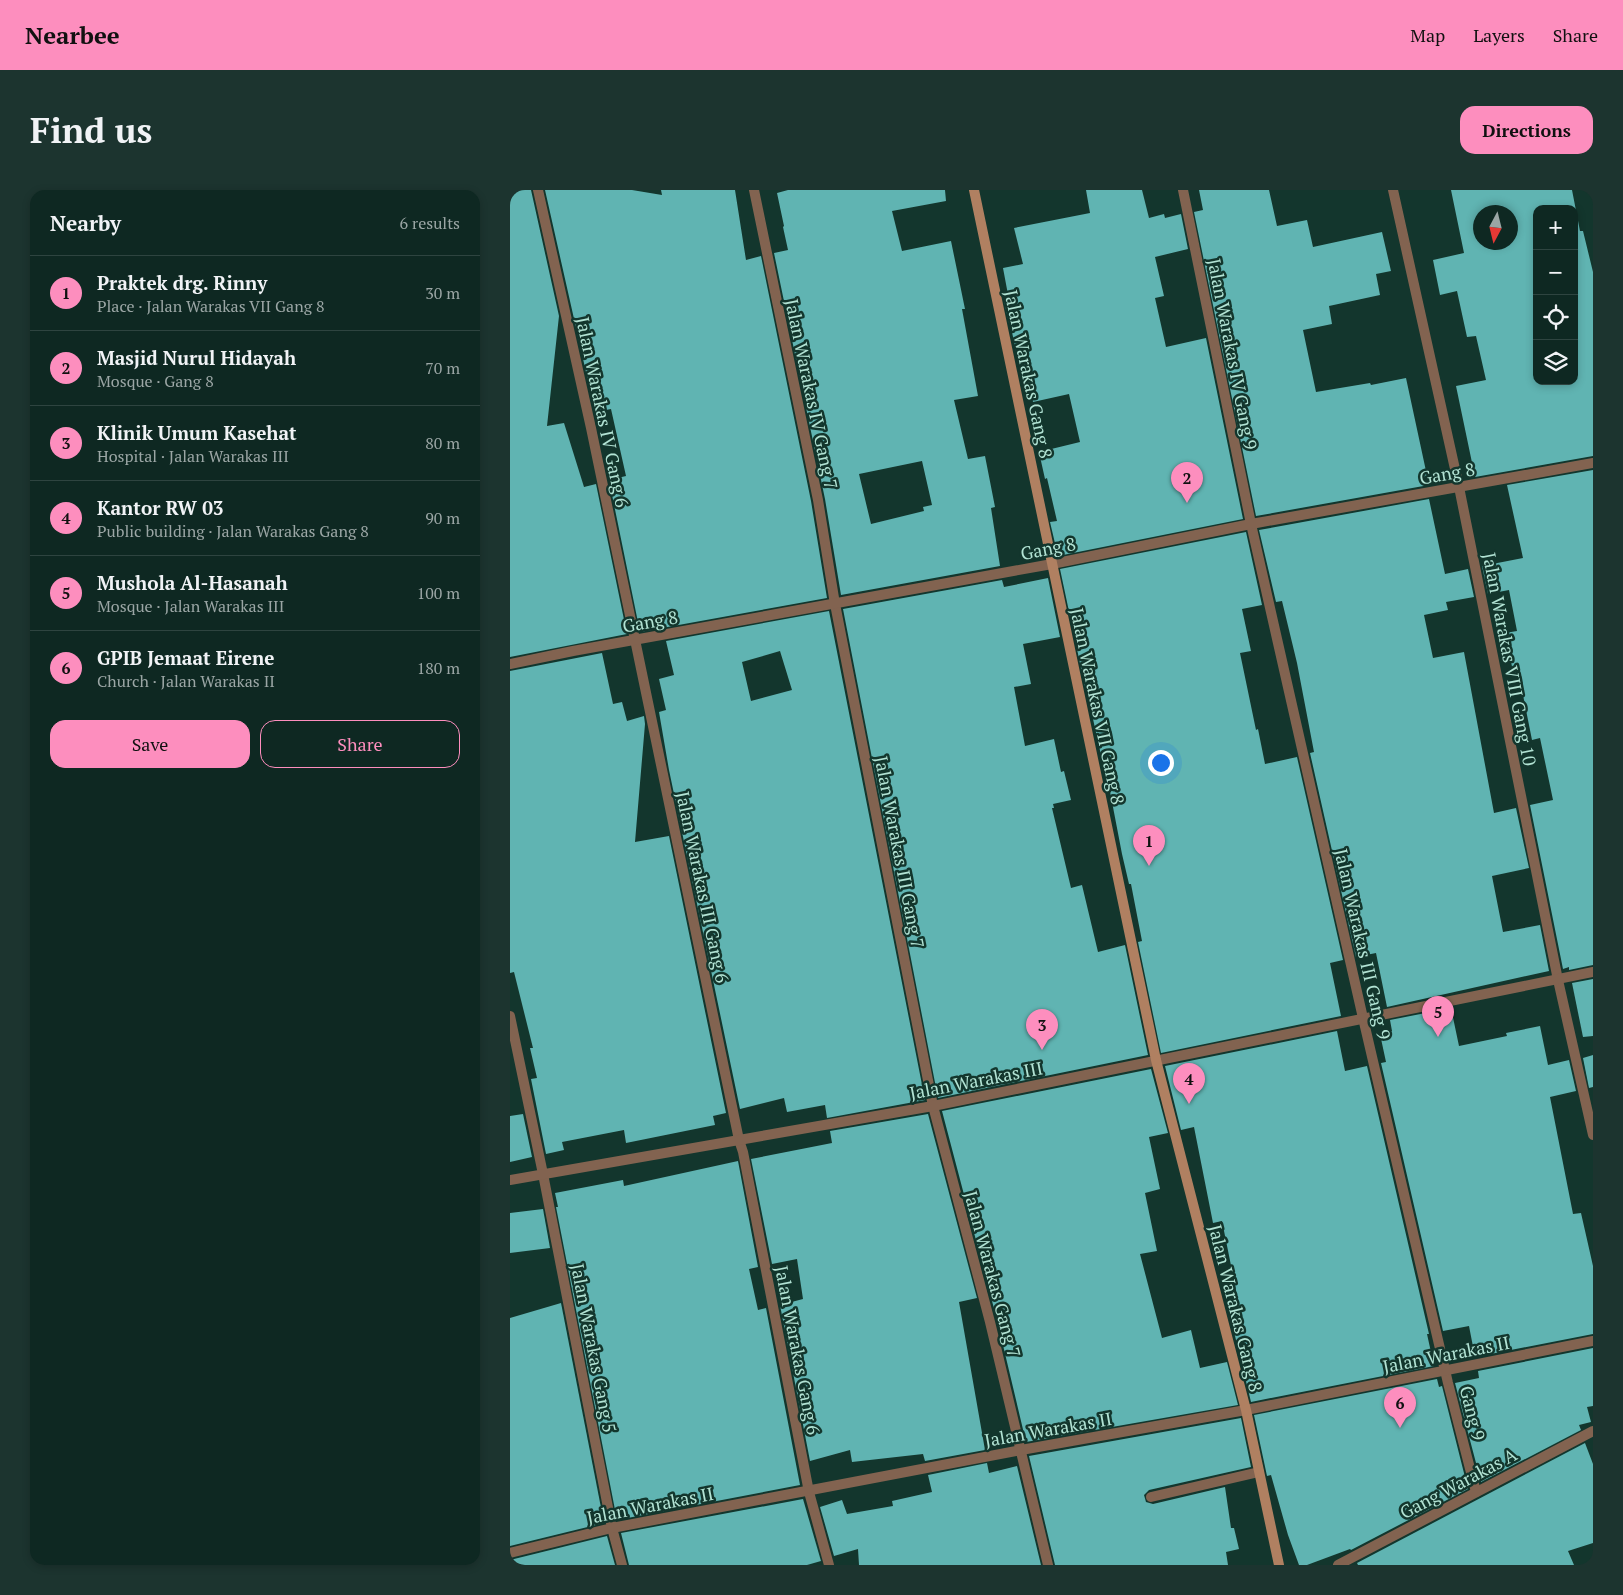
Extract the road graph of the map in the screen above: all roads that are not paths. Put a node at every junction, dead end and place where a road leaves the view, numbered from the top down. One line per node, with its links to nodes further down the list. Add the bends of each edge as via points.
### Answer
1 (538, 190): 11 (street, Jalan Warakas IV Gang 6)
2 (754, 190): 10 (street, Jalan Warakas IV Gang 7, via 818,500)
3 (974, 190): 9 (street, Jalan Warakas Gang 8)
4 (1183, 190): 8 (street, Jalan Warakas IV Gang 9)
5 (1392, 190): 7 (street, Jalan Warakas VIII Gang 10)
6 (1593, 463): 7 (street, Gang 8)
7 (1459, 488): 8 (street, Gang 8); 14 (street, Jalan Warakas VIII Gang 10)
8 (1251, 524): 9 (street, Gang 8); 16 (street, Jalan Warakas III Gang 9)
9 (1052, 564): 10 (street, Gang 8); 17 (street, Jalan Warakas VII Gang 8)
10 (836, 604): 11 (street, Gang 8); 18 (street, Jalan Warakas III Gang 7)
11 (634, 640): 12 (street, Gang 8); 20 (street, Jalan Warakas III Gang 6)
12 (510, 664)
13 (1593, 972): 14 (street, Jalan Warakas III)
14 (1558, 980): 16 (street, Jalan Warakas III); 19 (street, Jalan Warakas VIII Gang 10)
15 (510, 1016): 21 (street, Jalan Warakas Gang 5)
16 (1363, 1018): 17 (street, Jalan Warakas III); 24 (street, Jalan Warakas III Gang 9)
17 (1156, 1060): 18 (street, Jalan Warakas III); 25 (street, Jalan Warakas Gang 8)
18 (933, 1106): 20 (street, Jalan Warakas III); 27 (street, Jalan Warakas Gang 7)
19 (1593, 1135)
20 (739, 1140): 21 (street, Jalan Warakas III); 29 (street, Jalan Warakas Gang 6)
21 (543, 1174): 22 (street, Jalan Warakas III); 32 (street, Jalan Warakas Gang 5)
22 (510, 1180)
23 (1593, 1341): 24 (street, Jalan Warakas II)
24 (1446, 1371): 25 (street, Jalan Warakas II); 30 (street, Gang 9)
25 (1246, 1410): 27 (street, Jalan Warakas II); 28 (street, Jalan Warakas Gang 8)
26 (1593, 1431): 30 (street, Gang Warakas A)
27 (1022, 1450): 29 (street, Jalan Warakas II); 36 (street, Jalan Warakas Gang 7)
28 (1259, 1472): 31 (street); 37 (street, Jalan Warakas Gang 8)
29 (809, 1492): 32 (street, Jalan Warakas II); 35 (street, Jalan Warakas Gang 6)
30 (1476, 1492): 38 (street, Gang Warakas A)
31 (1151, 1497)
32 (612, 1528): 33 (street, Jalan Warakas II); 34 (street, Jalan Warakas Gang 5)
33 (510, 1553)
34 (622, 1565)
35 (829, 1565)
36 (1048, 1565)
37 (1279, 1565)
38 (1338, 1565)

